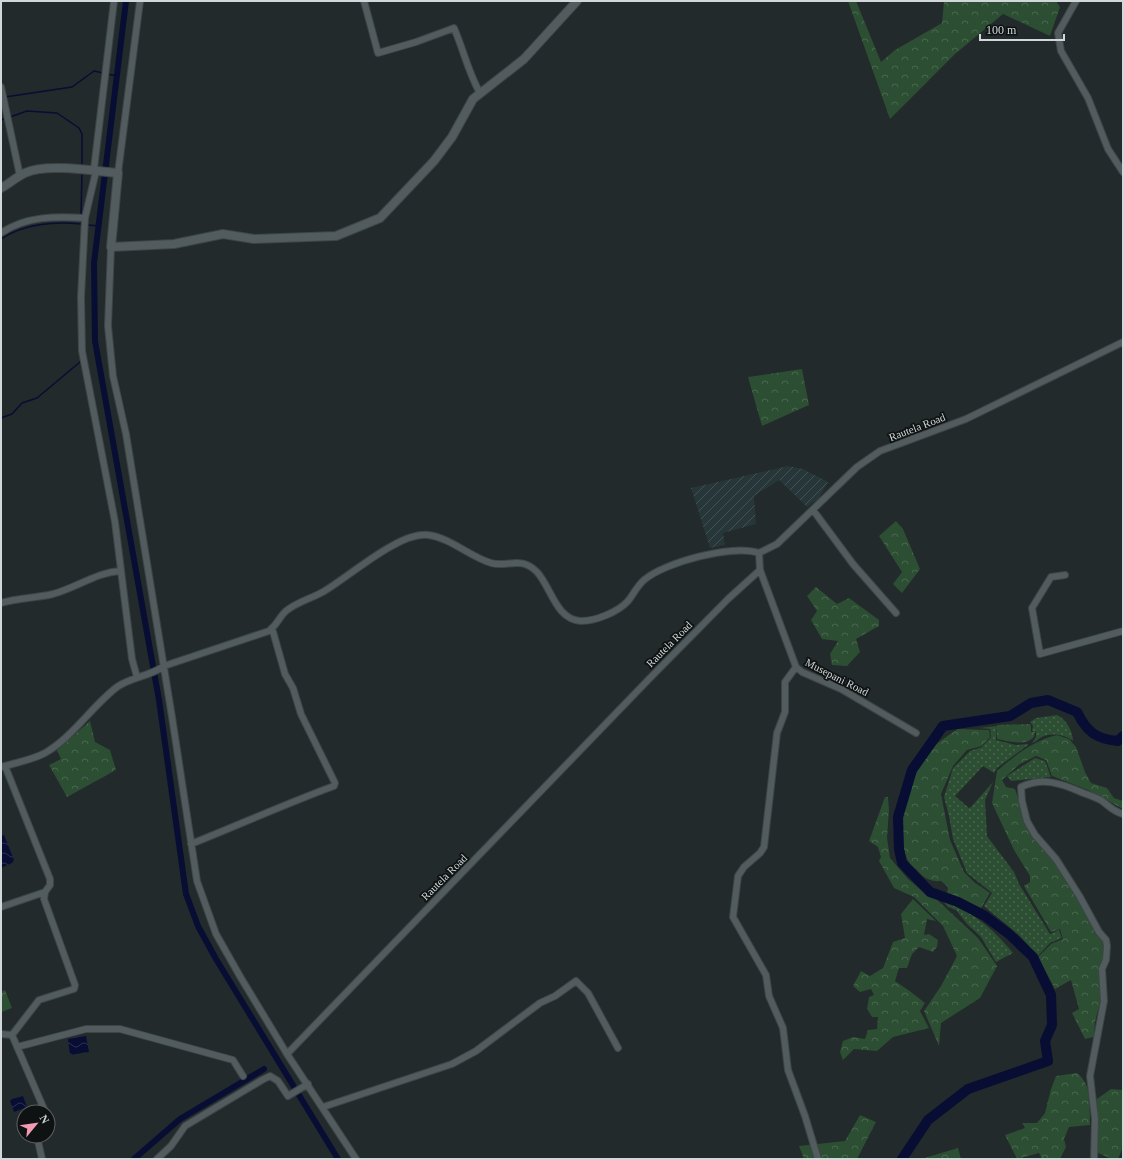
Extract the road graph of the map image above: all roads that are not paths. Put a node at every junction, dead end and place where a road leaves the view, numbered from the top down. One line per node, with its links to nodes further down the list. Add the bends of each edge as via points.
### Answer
1 (114, 1): 8 (street)
2 (140, 1): 10 (street)
3 (364, 1): 7 (street, via 378,53 454,28 463,49 470,77)
4 (577, 1): 7 (street, via 524,59)
5 (1076, 1): 9 (street, via 1058,33 1061,51 1088,98 1108,149)
6 (1, 86): 11 (street)
7 (480, 93): 15 (street, via 473,98 452,137 434,161 380,218 336,236 254,239 223,234 174,244)
8 (97, 170): 10 (street); 11 (street, via 37,170); 13 (street)
9 (1123, 172)
10 (114, 173): 15 (street)
11 (20, 176): 12 (street)
12 (1, 188)
13 (86, 218): 14 (street, via 35,219 12,225); 20 (street, via 81,297 82,351 115,522)
14 (1, 233)
15 (111, 247): 26 (street, via 108,326 113,376 126,434)
16 (1123, 342): 17 (street, Rautela Road, via 966,419 880,451 857,467)
17 (813, 510): 18 (street, Rautela Road, via 777,544); 23 (street, via 853,564)
18 (759, 553): 19 (street); 24 (street, via 751,550 732,550 698,556 644,579 627,602 616,610 598,618 581,621 571,619 562,612 538,573 529,565 516,562 493,564 448,542 429,535 416,535 399,541 325,591 285,611 277,625)
19 (760, 570): 27 (street, Musepani Road); 39 (street, Rautela Road, via 644,684)
20 (121, 572): 22 (street, via 110,572 53,594 18,598); 28 (street, via 132,659)
21 (1065, 575): 25 (street, via 1051,577 1032,608 1040,654)
22 (1, 603)
23 (896, 613)
24 (272, 628): 26 (street); 32 (street, via 285,674 293,688 301,714 335,783 334,786)
25 (1123, 631)
26 (164, 666): 28 (street, via 158,671); 32 (street)
27 (796, 667): 29 (street, Musepani Road, via 841,689); 48 (street, via 785,682 785,712 777,733 764,847 738,876 733,917 766,976 769,996 783,1028 788,1070)
28 (140, 675): 30 (street, via 118,687 59,743 43,754)
29 (916, 733)
30 (3, 767): 33 (street, via 50,879 50,885)
31 (1123, 814): 49 (street, via 1101,800 1058,782 1043,781 1021,787 1027,822 1056,859 1106,940 1106,960 1102,969 1104,1001 1090,1076 1095,1120)
32 (191, 844): 39 (street, via 197,881 216,934)
33 (45, 892): 34 (street); 36 (street, via 44,899 75,985 74,989 39,1000)
34 (1, 907)
35 (1, 1034): 36 (street)
36 (12, 1035): 37 (street)
37 (17, 1047): 40 (street, via 86,1029 120,1029 233,1060); 42 (street)
38 (618, 1048): 43 (street, via 588,993 576,981 540,1003 476,1051 452,1064)
39 (287, 1054): 41 (street)
40 (243, 1076)
41 (306, 1085): 43 (street); 46 (street, via 288,1096 278,1080 270,1076 185,1126 171,1146)
42 (42, 1104)
43 (323, 1107): 47 (street)
44 (39, 1144): 45 (street)
45 (42, 1159)
46 (157, 1159)
47 (356, 1159)
48 (818, 1159)
49 (1094, 1159)

